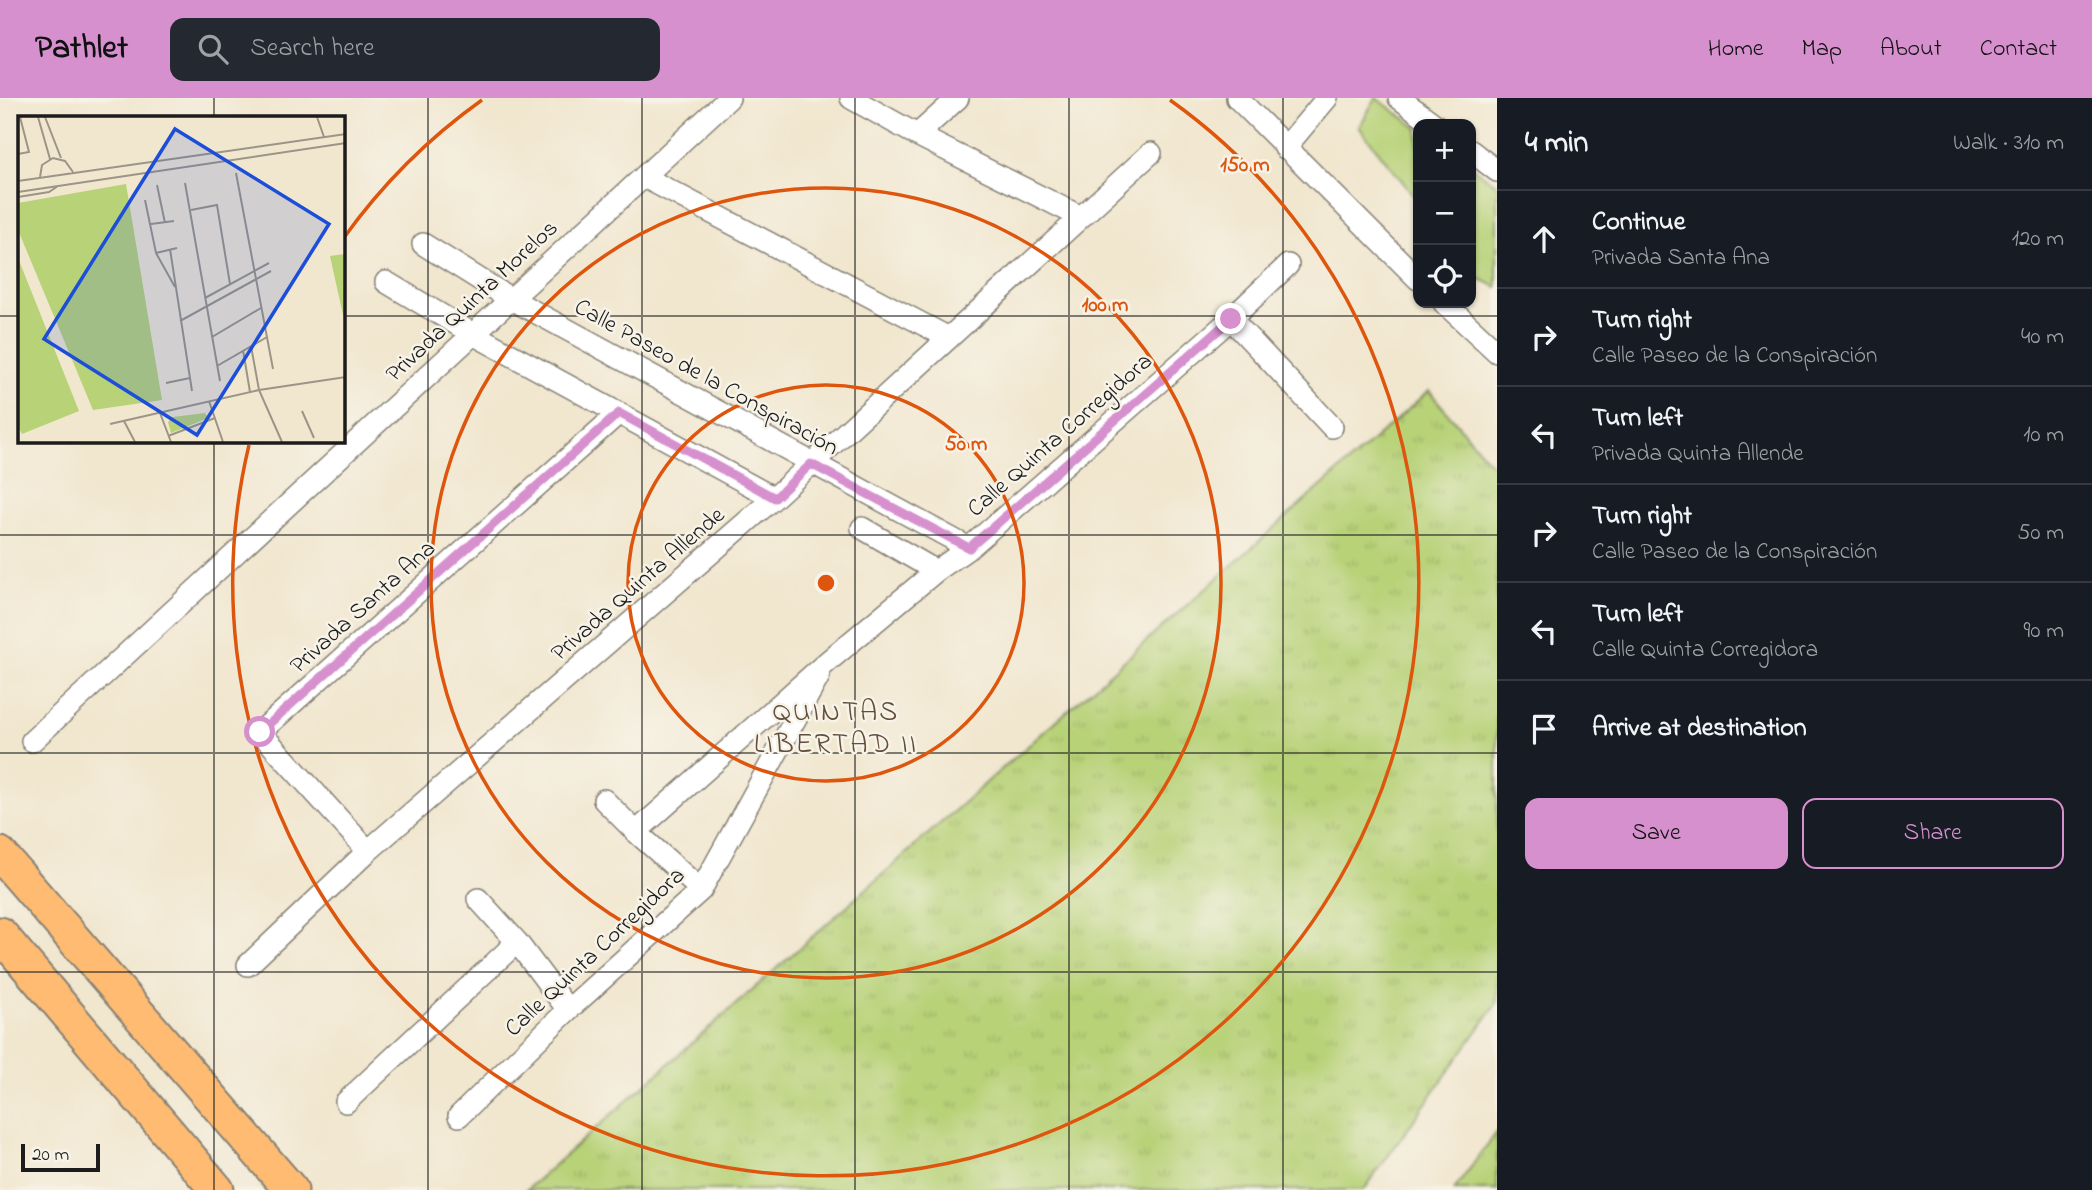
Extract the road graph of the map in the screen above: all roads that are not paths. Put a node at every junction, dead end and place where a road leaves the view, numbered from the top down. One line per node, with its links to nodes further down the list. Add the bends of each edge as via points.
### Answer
1 (729, 98): 14 (street, Privada Quinta Morelos)
2 (851, 98): 7 (street)
3 (958, 98): 9 (street)
4 (1237, 98): 10 (street)
5 (1327, 98): 10 (street)
6 (1399, 98): 8 (street)
7 (876, 103): 9 (street)
8 (1427, 119)
9 (917, 135): 15 (street)
10 (1285, 148): 18 (street)
11 (1151, 153): 15 (street, Privada Quinta Allende)
12 (1476, 155): 13 (street)
13 (1497, 171)
14 (644, 177): 20 (street, Privada Quinta Morelos); 24 (street)
15 (1081, 217): 24 (street, Privada Quinta Allende)
16 (423, 244): 20 (street, Calle Paseo de la Conspiración)
17 (1288, 265): 22 (street, Calle Quinta Corregidora)
18 (1413, 274)
19 (386, 282): 23 (street)
20 (511, 299): 23 (street, Privada Quinta Morelos); 28 (street, Calle Paseo de la Conspiración)
21 (1449, 308): 25 (street)
22 (1231, 319): 27 (street); 31 (street, Calle Quinta Corregidora)
23 (473, 334): 26 (street); 34 (street, Privada Quinta Morelos)
24 (949, 338): 28 (street, Privada Quinta Allende)
25 (1497, 352)
26 (619, 413): 29 (street); 37 (street, Privada Santa Ana, via 260,732)
27 (1332, 427)
28 (811, 464): 29 (street, Privada Quinta Allende); 31 (street, Calle Paseo de la Conspiración)
29 (775, 498): 37 (street, Privada Quinta Allende)
30 (862, 528): 32 (street)
31 (969, 548): 32 (street, Calle Quinta Corregidora)
32 (936, 571): 33 (street, Calle Quinta Corregidora)
33 (827, 662): 36 (street, Calle Quinta Corregidora); 39 (street, Calle Quinta Corregidora)
34 (32, 741)
35 (604, 800): 36 (street)
36 (636, 832): 39 (street)
37 (368, 851): 43 (street, Privada Quinta Allende)
38 (0, 854): 48 (main road)
39 (701, 890): 44 (street, Calle Quinta Corregidora)
40 (478, 899): 42 (street)
41 (0, 934): 47 (main road)
42 (517, 942): 44 (street); 45 (street)
43 (248, 965)
44 (568, 1010): 46 (street, Calle Quinta Corregidora)
45 (346, 1102)
46 (458, 1116)
47 (217, 1190)
48 (291, 1190)

